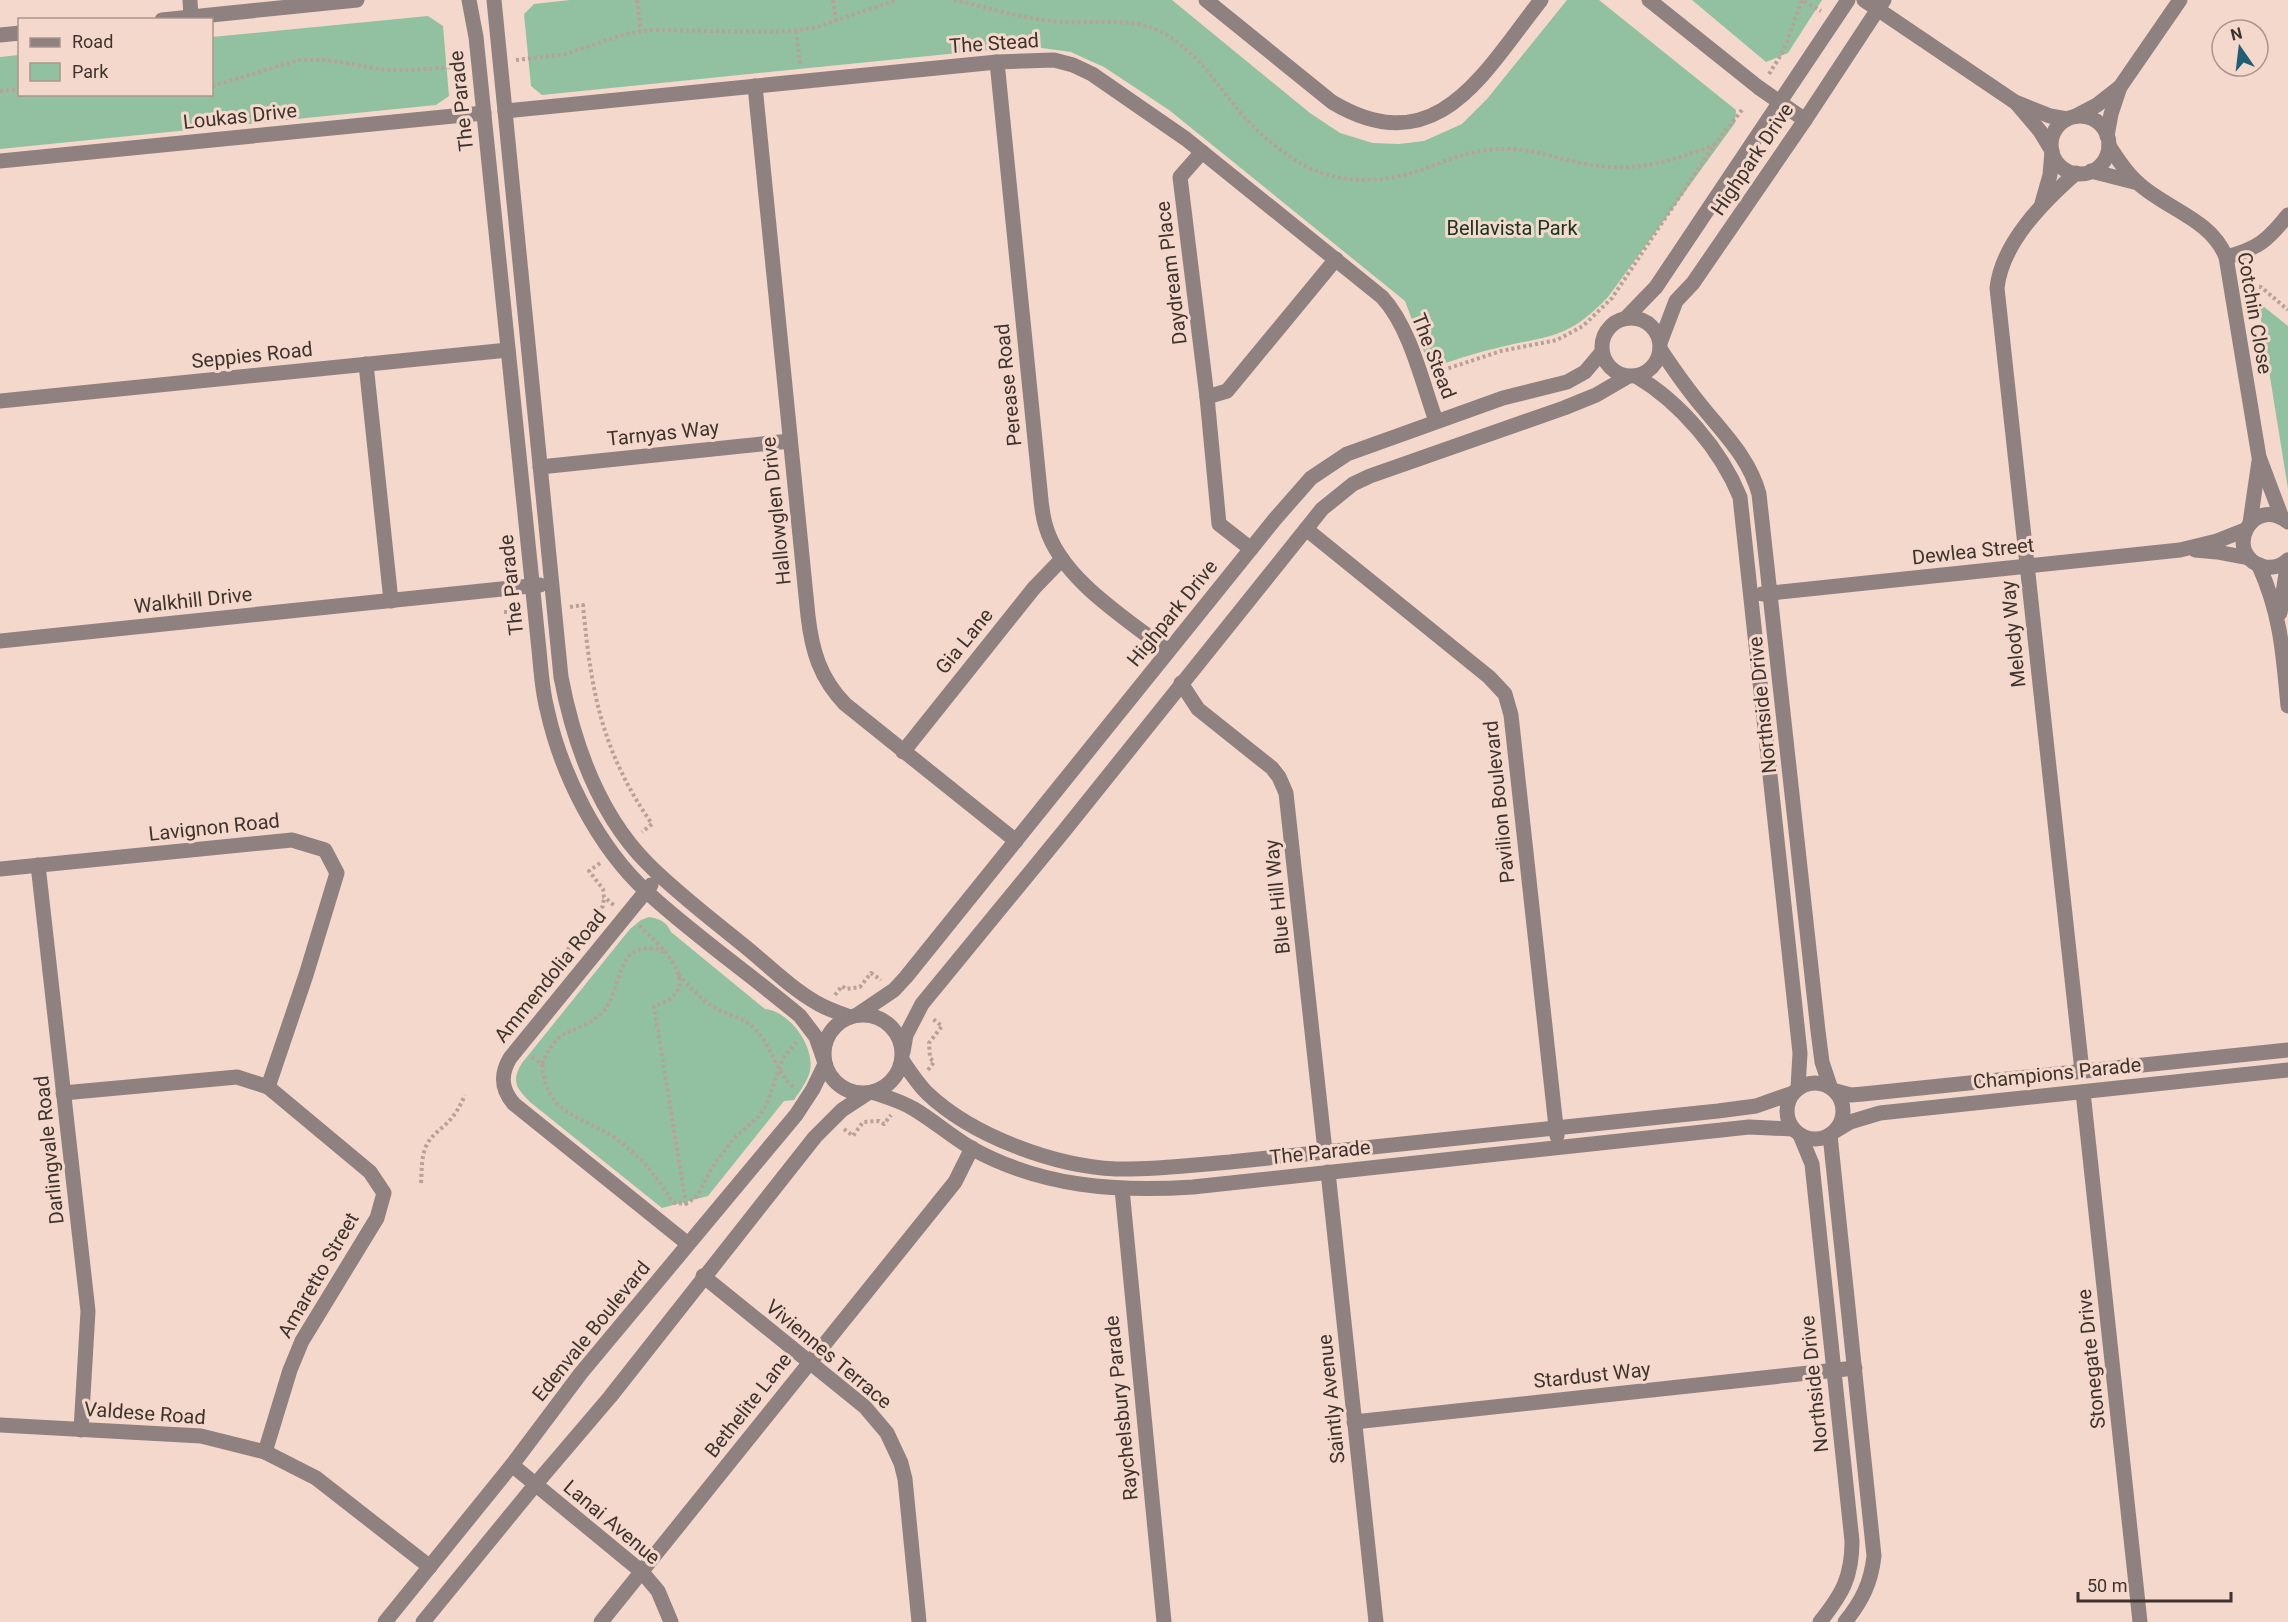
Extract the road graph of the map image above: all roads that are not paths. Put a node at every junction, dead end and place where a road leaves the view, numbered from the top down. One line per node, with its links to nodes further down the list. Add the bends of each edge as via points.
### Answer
1 (190, 0): 12 (street)
2 (357, 0): 12 (street)
3 (469, 0): 22 (street, The Parade)
4 (494, 0): 21 (street, The Parade)
5 (1206, 0): 6 (street, via 1332,102 1367,120 1386,123 1427,118 1459,99)
6 (1541, 0)
7 (1848, 0): 20 (street, Highpark Drive)
8 (1863, 0): 11 (street)
9 (2180, 0): 18 (street)
10 (1652, 1): 20 (street)
11 (1880, 5): 19 (street); 24 (street, Highpark Drive)
12 (191, 17): 13 (street)
13 (181, 18)
14 (18, 33): 15 (street)
15 (0, 35)
16 (997, 62): 17 (street, The Stead); 27 (street, The Stead, via 1054,60 1073,65 1155,116); 52 (street, Perease Road, via 1042,511)
17 (755, 86): 21 (street, The Stead); 44 (street, Hallowglen Drive)
18 (2120, 87): 23 (street); 25 (street)
19 (2015, 102): 23 (street, via 2050,116); 26 (street)
20 (1780, 104): 24 (street); 35 (street, Highpark Drive, via 1656,287)
21 (505, 111): 46 (street, The Parade)
22 (484, 113): 28 (street, Loukas Drive); 37 (street, The Parade)
23 (2072, 118): 25 (street, via 2096,121); 26 (street, via 2054,131)
24 (1804, 120): 36 (street, Highpark Drive, via 1693,283 1676,301)
25 (2108, 141): 29 (street, via 2104,161); 30 (street, Cotchin Close)
26 (2051, 150): 29 (street, via 2060,166); 31 (street, Melody Way, via 2050,175)
27 (1202, 152): 34 (street, The Stead); 41 (street, Daydream Place, via 1180,177)
28 (0, 161)
29 (2084, 172): 30 (street, Cotchin Close); 31 (street, Melody Way)
30 (2138, 183): 33 (street, Cotchin Close, via 2214,236)
31 (2042, 203): 55 (street, Melody Way, via 2004,261 1997,288)
32 (2288, 215): 33 (street, via 2264,243)
33 (2226, 257): 45 (street, Cotchin Close)
34 (1336, 260): 41 (street, via 1227,391); 43 (street, The Stead, via 1391,307 1403,328)
35 (1626, 318): 36 (street, via 1644,321 1657,334); 38 (street, via 1604,334)
36 (1660, 346): 40 (street, via 1653,367); 58 (street, Northside Drive, via 1678,377 1741,454 1755,479)
37 (508, 350): 39 (street, Seppies Road); 57 (street, The Parade)
38 (1601, 353): 40 (street, via 1610,369); 43 (street, Highpark Drive, via 1585,372 1567,382)
39 (366, 364): 42 (street, Seppies Road); 60 (street)
40 (1631, 376): 49 (street, via 1575,404 1353,484 1322,509); 59 (street, Northside Drive, via 1657,388 1674,403 1733,480 1744,519)
41 (1207, 397): 50 (street, Daydream Place, via 1219,524)
42 (0, 401)
43 (1436, 421): 50 (street, Highpark Drive, via 1374,442 1329,465 1299,490)
44 (790, 441): 46 (street, Tarnyas Way); 66 (street, Hallowglen Drive, via 810,640 816,659 844,704)
45 (2259, 457): 47 (street, Cotchin Close, via 2272,497); 48 (street, Cotchin Close)
46 (540, 466): 56 (street, The Parade)
47 (2285, 520): 48 (street, Dewlea Street, via 2265,515)
48 (2247, 527): 51 (street, Dewlea Street, via 2217,541); 54 (street, Cotchin Close, via 2243,547)
49 (1306, 529): 64 (street); 84 (street, Pavilion Boulevard, via 1505,694 1511,715)
50 (1251, 549): 63 (street, Highpark Drive)
51 (2180, 549): 54 (street, Dewlea Street, via 2217,552); 55 (street, Dewlea Street)
52 (1062, 559): 63 (street, Perease Road, via 1080,580); 66 (street, Gia Lane, via 1034,588)
53 (2288, 560): 54 (street, via 2276,567); 61 (street)
54 (2254, 562): 61 (street, via 2270,589)
55 (2027, 566): 58 (street, Dewlea Street); 77 (street, Melody Way)
56 (552, 585): 57 (street, Walkhill Drive); 70 (street, The Parade, via 561,677 581,754 612,816)
57 (532, 586): 60 (street, Walkhill Drive); 71 (street, The Parade, via 546,708 568,775 613,854)
58 (1771, 593): 59 (street, Dewlea Street); 79 (street, Northside Drive, via 1820,1052)
59 (1750, 596): 80 (street, Northside Drive, via 1800,1053)
60 (391, 601): 62 (street, Walkhill Drive)
61 (2279, 623): 65 (street)
62 (0, 641)
63 (1168, 651): 67 (street, Highpark Drive)
64 (1181, 683): 74 (street, via 922,1004 906,1035); 89 (street, Blue Hill Way, via 1198,709 1272,768 1286,793)
65 (2288, 706)
66 (903, 752): 67 (street, Hallowglen Drive)
67 (1016, 841): 72 (street, Highpark Drive, via 894,990)
68 (38, 865): 69 (street, Lavignon Road); 78 (street, Lavignon Road, via 292,840 325,850 337,873); 82 (street, Darlingvale Road)
69 (0, 869)
70 (661, 876): 71 (street, Ammendolia Road); 72 (street, The Parade, via 815,1003)
71 (646, 891): 75 (street, The Parade, via 784,1003 816,1037); 92 (street, Ammendolia Road, via 520,1046 504,1068 502,1079 508,1097)
72 (854, 1016): 74 (street, via 870,1015 893,1028 900,1039); 75 (street, via 838,1023 830,1033 824,1046)
73 (2288, 1050): 77 (street, Champions Parade)
74 (902, 1056): 83 (street, via 892,1081); 89 (street, The Parade, via 928,1093 977,1127 1031,1152 1085,1165 1168,1168)
75 (825, 1062): 83 (street, via 830,1075 846,1090); 92 (street, Edenvale Boulevard, via 801,1109)
76 (2288, 1070): 81 (street, Champions Parade)
77 (2082, 1071): 79 (street, Champions Parade, via 1863,1095)
78 (268, 1087): 82 (street, Amaretto Street, via 237,1077); 100 (street, Amaretto Street, via 370,1172 384,1193 377,1218 302,1341)
79 (1833, 1089): 80 (street, via 1817,1082); 86 (street, via 1844,1111)
80 (1796, 1090): 84 (street, The Parade, via 1756,1106); 85 (street, via 1788,1101 1787,1111)
81 (2083, 1092): 86 (street, Champions Parade, via 1880,1113 1850,1122); 114 (street, Stonegate Drive)
82 (63, 1093): 99 (street, Darlingvale Road, via 88,1311)
83 (870, 1093): 87 (street, The Parade, via 913,1108); 93 (street, via 826,1125)
84 (1556, 1127): 88 (street, Pavilion Boulevard); 89 (street, The Parade)
85 (1797, 1132): 86 (street, via 1815,1139); 88 (street, The Parade, via 1770,1126 1749,1127); 96 (street, Northside Drive, via 1812,1164)
86 (1833, 1133): 95 (street)
87 (972, 1148): 91 (street, The Parade, via 1043,1177); 94 (street, Bethelite Lane, via 955,1182)
88 (1558, 1148): 90 (street, The Parade)
89 (1325, 1151)
90 (1328, 1172): 91 (street, The Parade, via 1193,1187); 97 (street, Saintly Avenue)
91 (1122, 1189): 110 (street, Raychelsbury Parade)
92 (688, 1244): 101 (street, Edenvale Boulevard, via 581,1373)
93 (703, 1276): 94 (street, Viviennes Terrace); 102 (street, via 610,1397)
94 (809, 1362): 104 (street, Bethelite Lane); 109 (street, Viviennes Terrace, via 865,1407 895,1447 905,1479)
95 (1855, 1368): 96 (street, Stardust Way); 113 (street, via 1874,1556 1868,1587)
96 (1834, 1370): 97 (street, Stardust Way); 112 (street, Northside Drive, via 1852,1557 1846,1584)
97 (1354, 1422): 111 (street, Saintly Avenue)
98 (0, 1425): 99 (street, Valdese Road)
99 (81, 1430): 100 (street, Valdese Road, via 201,1436)
100 (265, 1452): 103 (street, Valdese Road, via 316,1478)
101 (512, 1466): 102 (street, Lanai Avenue); 103 (street, Edenvale Boulevard)
102 (535, 1485): 104 (street, Lanai Avenue); 106 (street)
103 (430, 1567): 105 (street, Edenvale Boulevard)
104 (642, 1572): 107 (street, Bethelite Lane); 108 (street, Lanai Avenue, via 658,1591)
105 (385, 1622)
106 (423, 1622)
107 (601, 1622)
108 (671, 1622)
109 (919, 1622)
110 (1164, 1622)
111 (1376, 1622)
112 (1820, 1622)
113 (1845, 1622)
114 (2140, 1622)

